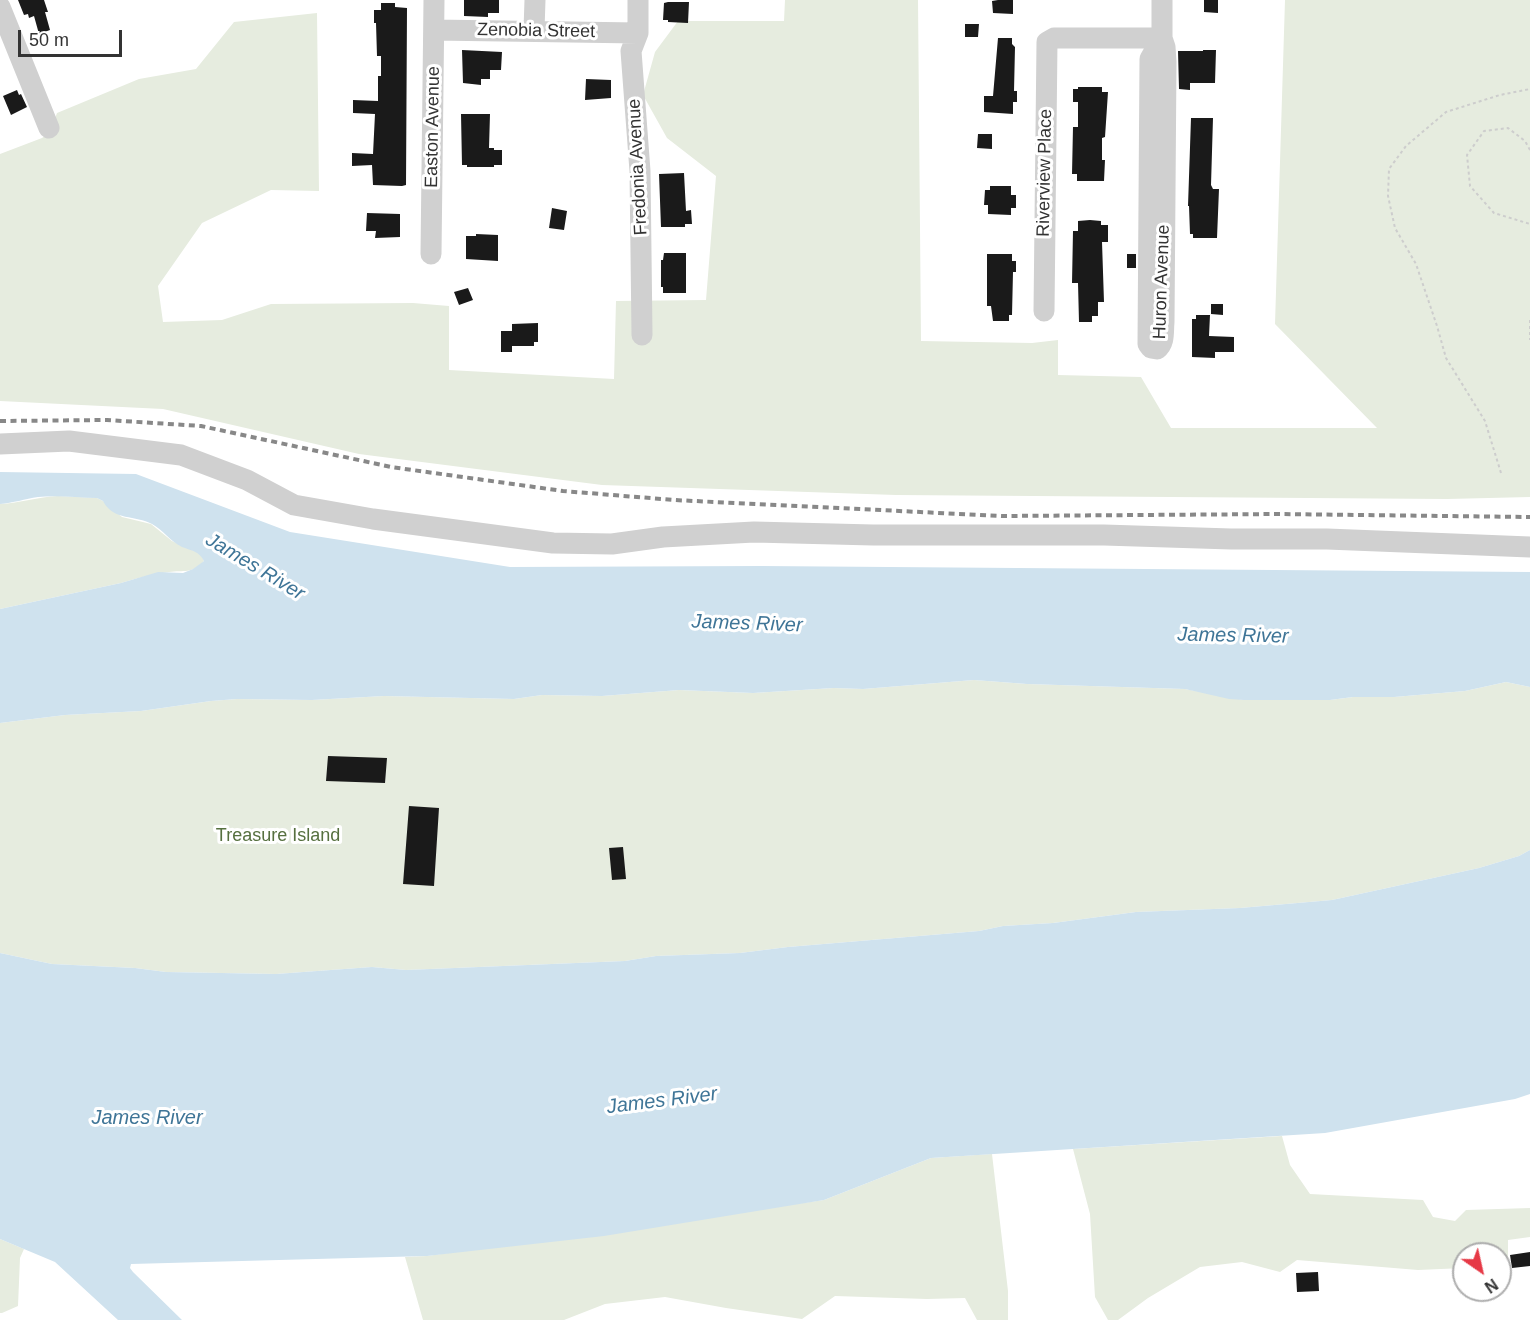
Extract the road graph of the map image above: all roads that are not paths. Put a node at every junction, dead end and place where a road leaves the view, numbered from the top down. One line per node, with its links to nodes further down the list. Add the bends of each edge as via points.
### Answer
1 (434, 0): 6 (street, Easton Avenue)
2 (535, 0): 7 (street)
3 (638, 0): 8 (street, Fredonia Avenue)
4 (1162, 0): 9 (street, Huron Avenue)
5 (0, 7): 10 (street)
6 (434, 30): 7 (street, Zenobia Street); 11 (street, Easton Avenue)
7 (534, 30): 8 (street, Zenobia Street)
8 (638, 33): 13 (street, Fredonia Avenue, via 631,51 640,171)
9 (1162, 38): 9 (street, Huron Avenue, via 1150,59 1148,344 1157,349 1163,340 1164,322 1166,62); 12 (street, Riverview Place, via 1054,38 1047,42)
10 (49, 129)
11 (432, 254)
12 (1044, 311)
13 (642, 335)
14 (0, 444): 15 (street, via 69,441 181,455 247,480 294,505 553,543 612,544 754,532 1327,539)
15 (1530, 547)

